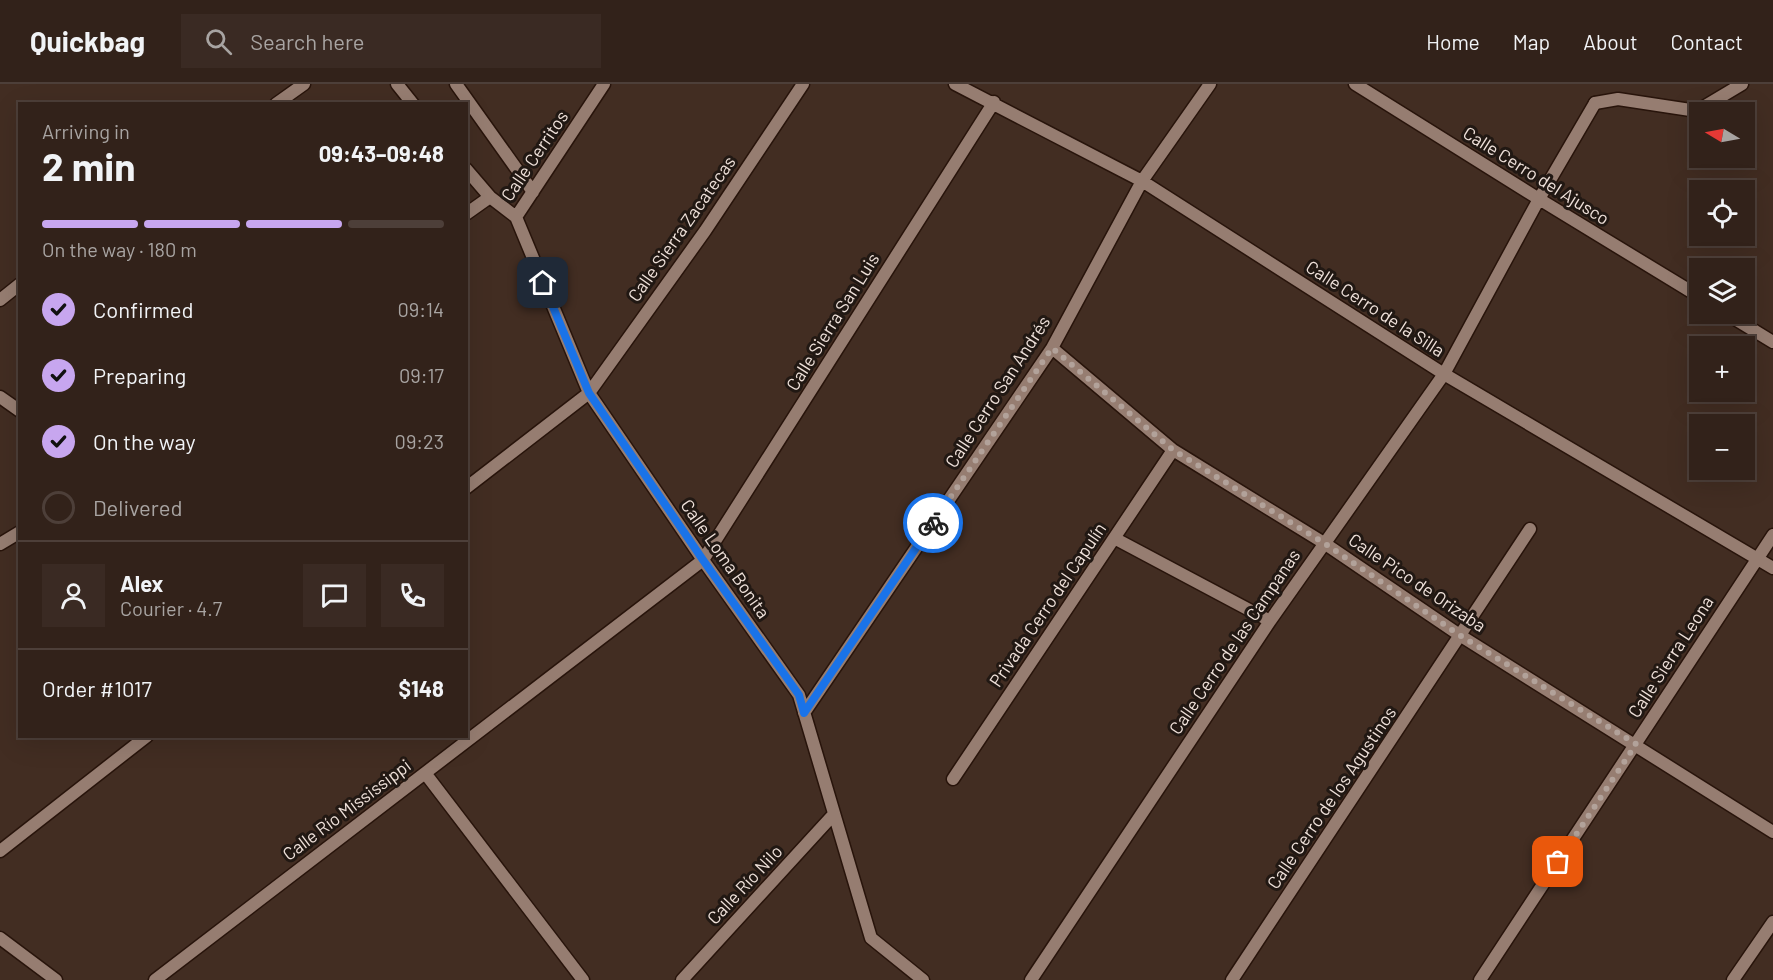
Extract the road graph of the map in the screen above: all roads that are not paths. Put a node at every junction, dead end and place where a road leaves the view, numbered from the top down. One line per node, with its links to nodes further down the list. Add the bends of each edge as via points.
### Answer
1 (304, 84): 10 (street)
2 (397, 84): 11 (street)
3 (456, 84): 15 (street)
4 (604, 84): 15 (street, Calle Cerritos)
5 (802, 84): 27 (street, Calle Sierra Zacatecas, via 705,231)
6 (956, 84): 12 (street, Calle Cerro de la Silla)
7 (1210, 84): 14 (street, Calle Cerro San Andrés)
8 (1355, 84): 17 (street, Calle Cerro del Ajusco)
9 (1742, 84): 17 (street, Calle Cerro de las Campanas, via 1697,111 1618,99 1596,103)
10 (279, 102)
11 (411, 102)
12 (994, 102): 14 (street, Calle Cerro de la Silla); 39 (street, Calle Sierra San Luis)
13 (468, 171): 16 (street, Calle Loma Bonita)
14 (1142, 181): 25 (street, Calle Cerro San Andrés); 26 (street, Calle Cerro de la Silla)
15 (532, 192): 19 (street, Calle Cerritos)
16 (490, 197): 18 (street); 19 (street, Calle Loma Bonita)
17 (1539, 200): 21 (street, Calle Cerro del Ajusco); 26 (street, Calle Cerro de las Campanas)
18 (468, 213)
19 (516, 217): 27 (street, Calle Loma Bonita)
20 (18, 286): 22 (street)
21 (1689, 290)
22 (0, 300)
23 (1743, 324): 24 (street)
24 (1773, 342)
25 (1052, 348): 30 (street, Calle Pico de Orizaba); 43 (street, Calle Cerro San Andrés)
26 (1444, 374): 36 (street, Calle Cerro de las Campanas); 38 (street, Calle Cerro de la Silla)
27 (589, 393): 31 (street, Calle Sierra Zacatecas); 39 (street, Calle Loma Bonita)
28 (0, 397): 29 (street)
29 (18, 410)
30 (1173, 450): 35 (street, Privada Cerro del Capulín); 36 (street, Calle Pico de Orizaba)
31 (468, 486)
32 (1530, 530): 42 (street, Calle Cerro de los Agustinos)
33 (18, 533): 37 (street)
34 (1773, 535): 38 (street, Calle Sierra Leona)
35 (1114, 538): 41 (street); 47 (street, Privada Cerro del Capulín)
36 (1324, 543): 41 (street, Calle Cerro de las Campanas); 42 (street, Calle Pico de Orizaba)
37 (0, 544)
38 (1757, 558): 40 (street, Calle Cerro de la Silla); 45 (street, Calle Sierra Leona)
39 (703, 560): 43 (street, Calle Loma Bonita, via 799,695); 46 (street, Calle Río Mississippi)
40 (1773, 568)
41 (1270, 621): 58 (street, Calle Cerro de las Campanas)
42 (1461, 636): 45 (street, Calle Pico de Orizaba); 59 (street, Calle Cerro de los Agustinos)
43 (804, 713): 48 (street, Calle Loma Bonita)
44 (144, 738): 50 (street)
45 (1636, 744): 49 (street, Calle Pico de Orizaba); 60 (street, Calle Sierra Leona)
46 (425, 773): 54 (street, Calle Río Mississippi); 55 (street)
47 (954, 779)
48 (834, 814): 56 (street, Calle Río Nilo); 57 (street, Calle Loma Bonita, via 871,938)
49 (1773, 832)
50 (0, 851)
51 (1773, 922): 61 (street)
52 (0, 938): 53 (street)
53 (56, 980)
54 (155, 980)
55 (583, 980)
56 (682, 980)
57 (923, 980)
58 (1031, 980)
59 (1232, 980)
60 (1480, 980)
61 (1733, 980)

